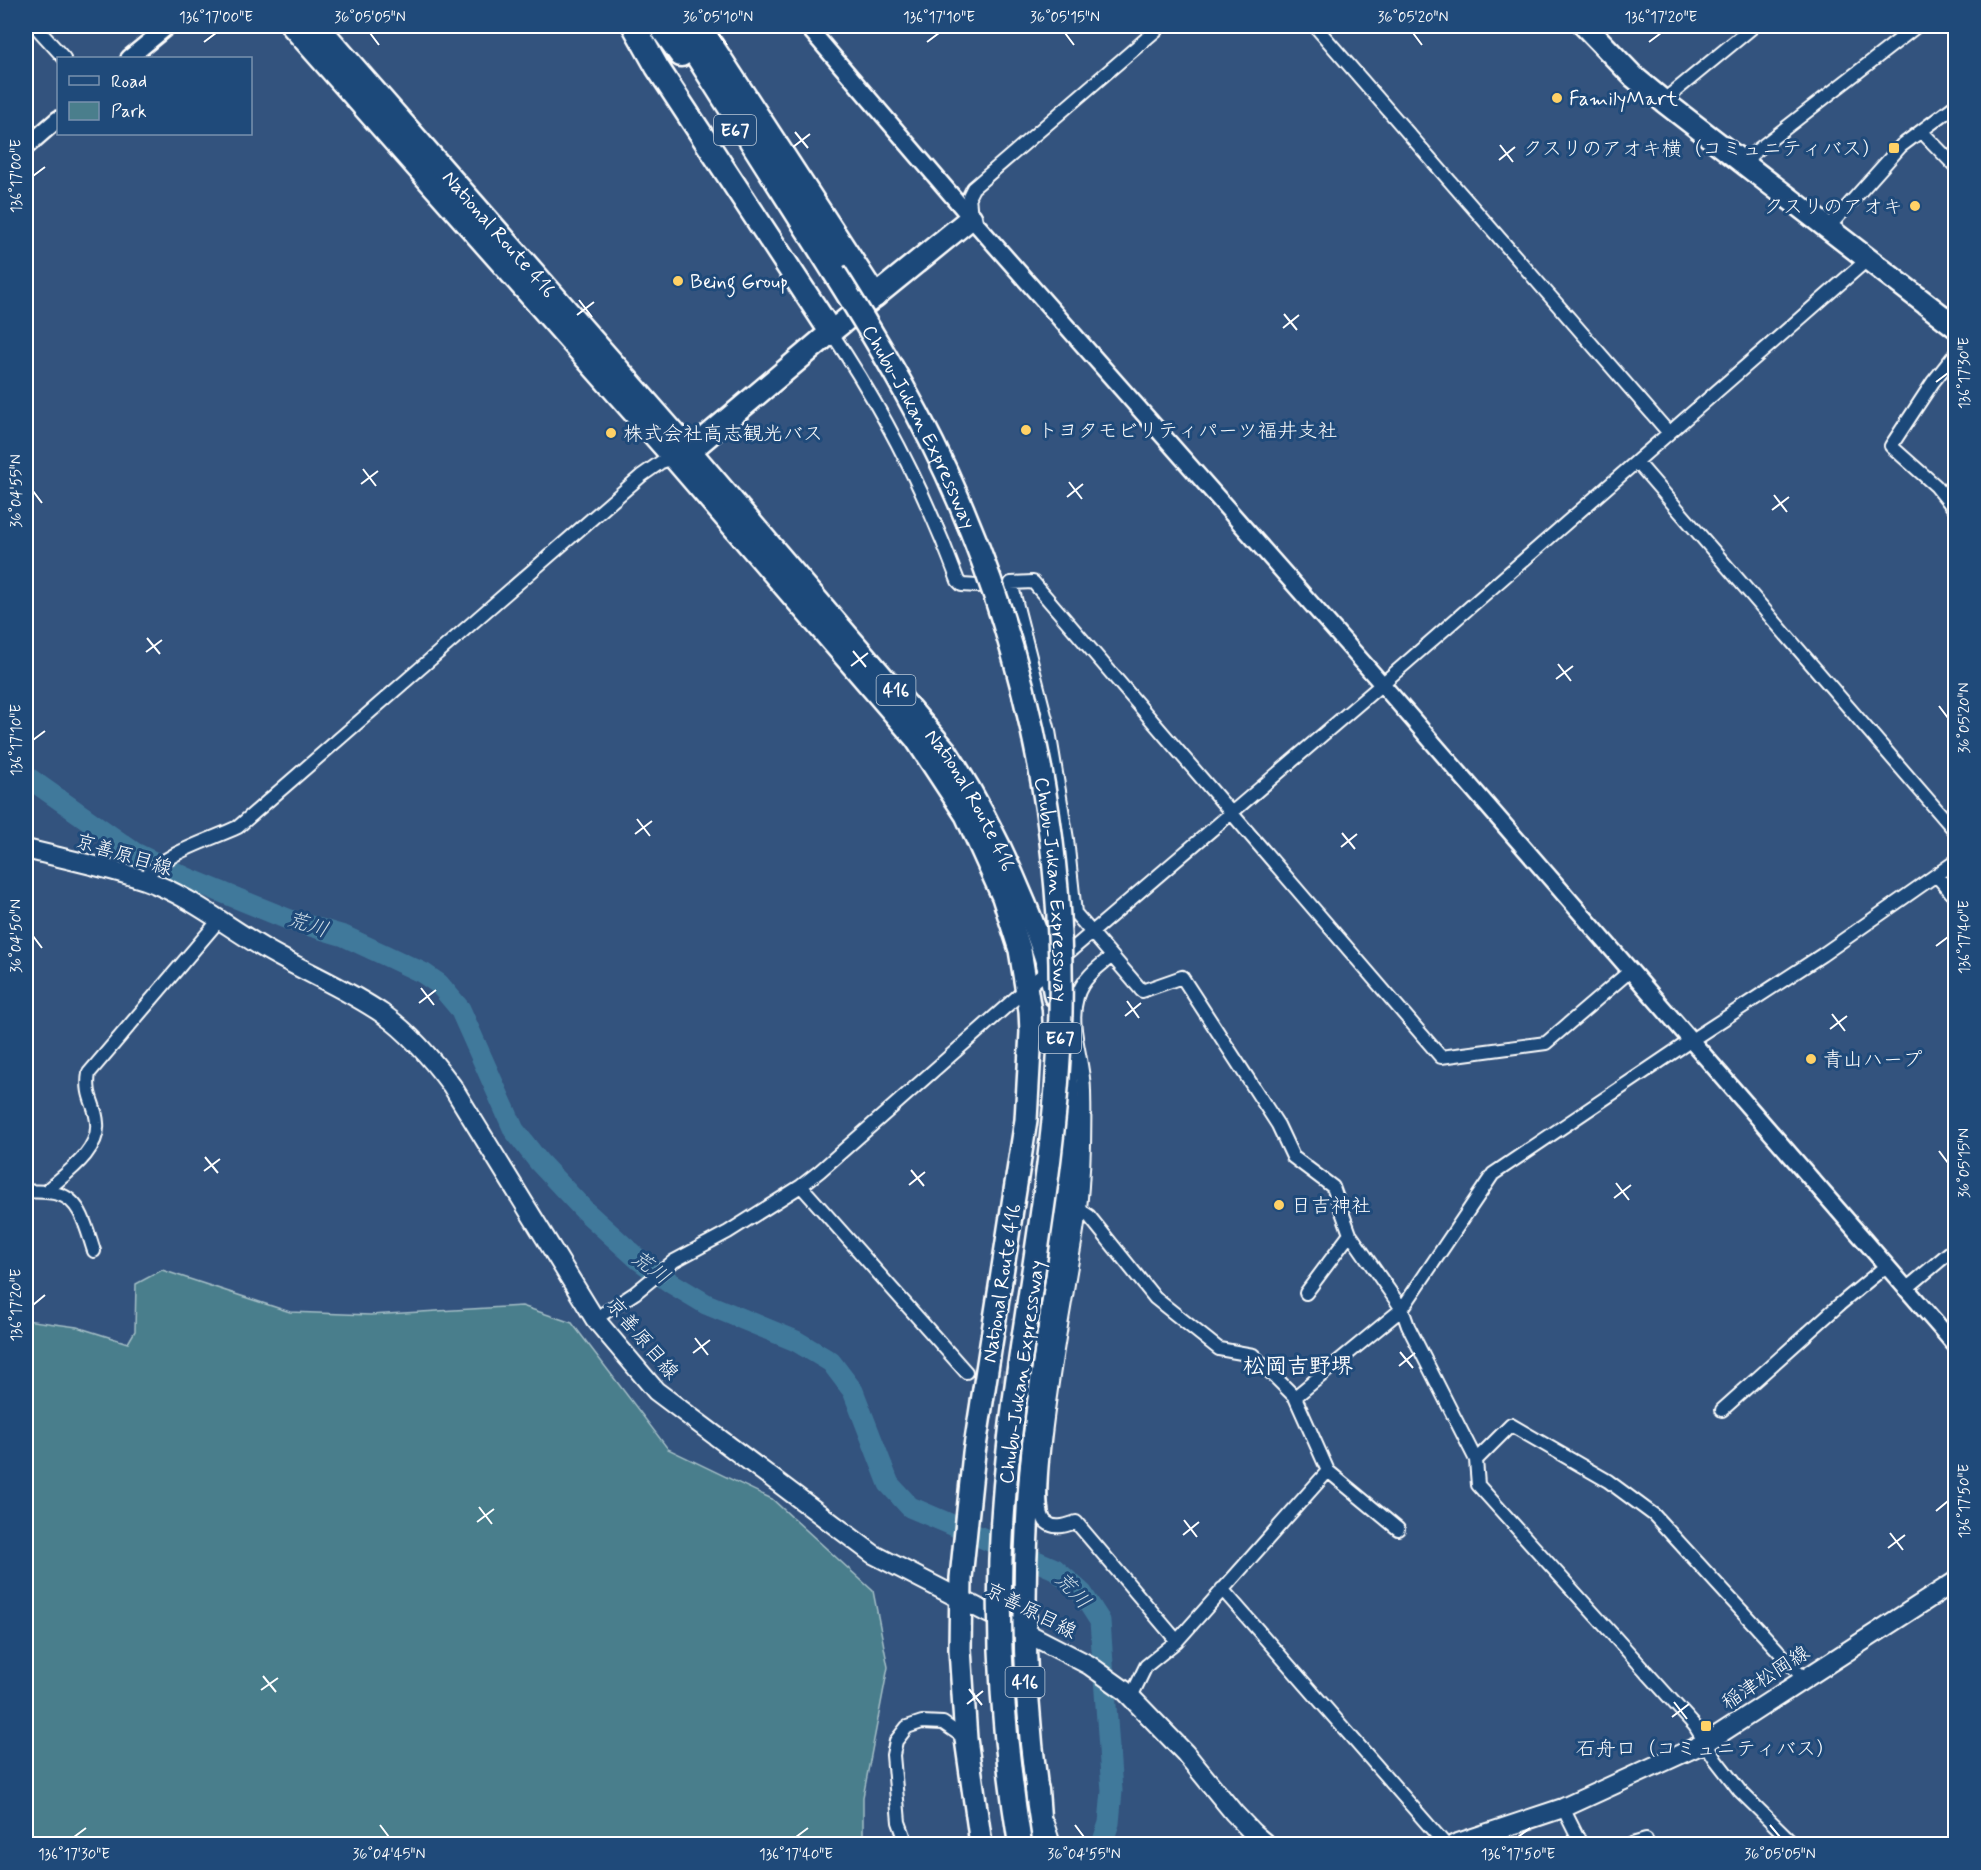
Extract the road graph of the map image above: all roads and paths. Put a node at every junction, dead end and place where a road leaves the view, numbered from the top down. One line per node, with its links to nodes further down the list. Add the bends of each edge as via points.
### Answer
1 (35, 26): 15 (street)
2 (168, 26): 16 (street)
3 (292, 26): 33 (highway, National Route 416 / 416)
4 (318, 26): 33 (highway, National Route 416 / 416)
5 (634, 26): 30 (highway)
6 (660, 26): 26 (highway, Chubu-Jukan Expressway / E67)
7 (678, 26): 26 (highway, Chubu-Jukan Expressway / E67)
8 (699, 26): 28 (highway)
9 (807, 26): 24 (street)
10 (1161, 26): 24 (street, via 970,190)
11 (1315, 26): 32 (street)
12 (1585, 26): 17 (highway)
13 (1754, 26): 17 (street)
14 (1917, 26): 22 (street)
15 (63, 57)
16 (130, 57)
17 (1663, 101): 22 (highway)
18 (1956, 105): 20 (street)
19 (57, 120): 21 (street)
20 (1921, 131): 23 (street); 25 (street, via 1901,146)
21 (26, 147)
22 (1742, 162): 25 (highway)
23 (1956, 167)
24 (971, 218): 28 (highway); 37 (street)
25 (1827, 229): 27 (highway)
26 (810, 234): 85 (highway, Chubu-Jukan Expressway / E67, bridge, via 916,411 977,543 1022,682 1050,827 1059,958 1057,1078 1047,1182 1009,1450 1000,1568 1001,1676)
27 (1867, 260): 29 (highway); 32 (street)
28 (875, 296): 30 (highway)
29 (1956, 327)
30 (831, 332): 33 (highway); 36 (street, via 880,411 958,581)
31 (1956, 353): 35 (street, via 1891,446 1936,486)
32 (1669, 433): 34 (street)
33 (682, 454): 43 (street, via 641,476 238,827 170,856); 48 (highway, National Route 416 / 416, via 946,751 995,836); 50 (highway, National Route 416 / 416, via 933,763 966,815 996,880 1015,932)
34 (1636, 462): 37 (street); 39 (street)
35 (1955, 509)
36 (978, 586)
37 (1382, 684): 38 (street); 49 (street)
38 (1230, 814): 46 (street); 46 (street, via 1033,582 1005,584 1049,731 1075,913); 49 (street, via 1441,1057 1546,1043)
39 (1956, 832)
40 (26, 849): 43 (main road, 京善原目線)
41 (1956, 861): 42 (street)
42 (1936, 875): 44 (street); 51 (street)
43 (146, 876): 45 (main road, 京善原目線)
44 (1956, 898)
45 (220, 919): 54 (street, via 89,1073 89,1100 97,1123 95,1139 90,1149); 63 (main road, 京善原目線, via 267,950 383,1014 430,1057 472,1116)
46 (1092, 933): 47 (street); 48 (street)
47 (1112, 956): 55 (street, via 1084,982 1074,1018 1084,1088); 56 (street, via 1142,991 1182,977 1278,1125 1293,1157 1333,1187)
48 (1049, 970): 50 (street); 74 (highway, National Route 416 / 416, via 1066,1066 1070,1160 1036,1420 1024,1574)
49 (1630, 971): 51 (street)
50 (1027, 988): 52 (street); 73 (highway, National Route 416 / 416, via 1031,1032 1026,1120 974,1453)
51 (1690, 1041): 59 (street); 62 (street, via 1493,1174)
52 (801, 1186): 63 (street, via 674,1261); 65 (street)
53 (26, 1191): 54 (street)
54 (45, 1192): 58 (street, via 60,1194 79,1209)
55 (1080, 1210): 66 (street, via 1155,1298 1219,1349 1253,1354); 75 (street, via 1048,1380 1042,1515 1053,1526 1076,1522)
56 (1350, 1234): 61 (street); 62 (street)
57 (1956, 1247): 60 (street)
58 (94, 1251)
59 (1886, 1266): 60 (street); 67 (street)
60 (1906, 1289): 64 (street)
61 (1306, 1293)
62 (1402, 1309): 66 (street); 68 (street)
63 (595, 1319): 73 (main road, 京善原目線, via 656,1391 881,1558)
64 (1956, 1346)
65 (966, 1372)
66 (1295, 1397): 69 (street)
67 (1722, 1410)
68 (1476, 1460): 76 (street, via 1511,1425 1608,1481 1654,1515); 79 (street, via 1478,1485)
69 (1328, 1471): 70 (street); 72 (street)
70 (1398, 1530)
71 (1956, 1581): 76 (main road, 稲津松岡線)
72 (1222, 1590): 75 (street); 83 (street)
73 (961, 1599): 74 (main road, 京善原目線); 78 (highway, 416)
74 (1024, 1631): 77 (main road, 京善原目線, via 1089,1665); 80 (highway, National Route 416 / 416)
75 (1177, 1641): 77 (street, via 1146,1666)
76 (1804, 1679): 79 (main road, 稲津松岡線)
77 (1131, 1697): 88 (main road, 京善原目線)
78 (966, 1739): 82 (highway, 416); 84 (street, via 943,1723 922,1722 907,1727 896,1741 893,1755 899,1822)
79 (1707, 1742): 81 (main road, 稲津松岡線); 92 (street, via 1740,1791)
80 (1036, 1790): 86 (highway); 87 (street)
81 (1563, 1808): 83 (main road, 稲津松岡線); 89 (street)
82 (980, 1842)
83 (1454, 1844)
84 (907, 1845)
85 (1020, 1845)
86 (1041, 1845)
87 (1054, 1845)
88 (1266, 1845)
89 (1581, 1845)
90 (1632, 1845): 91 (street, via 1646,1840)
91 (1647, 1845)
92 (1794, 1845)

